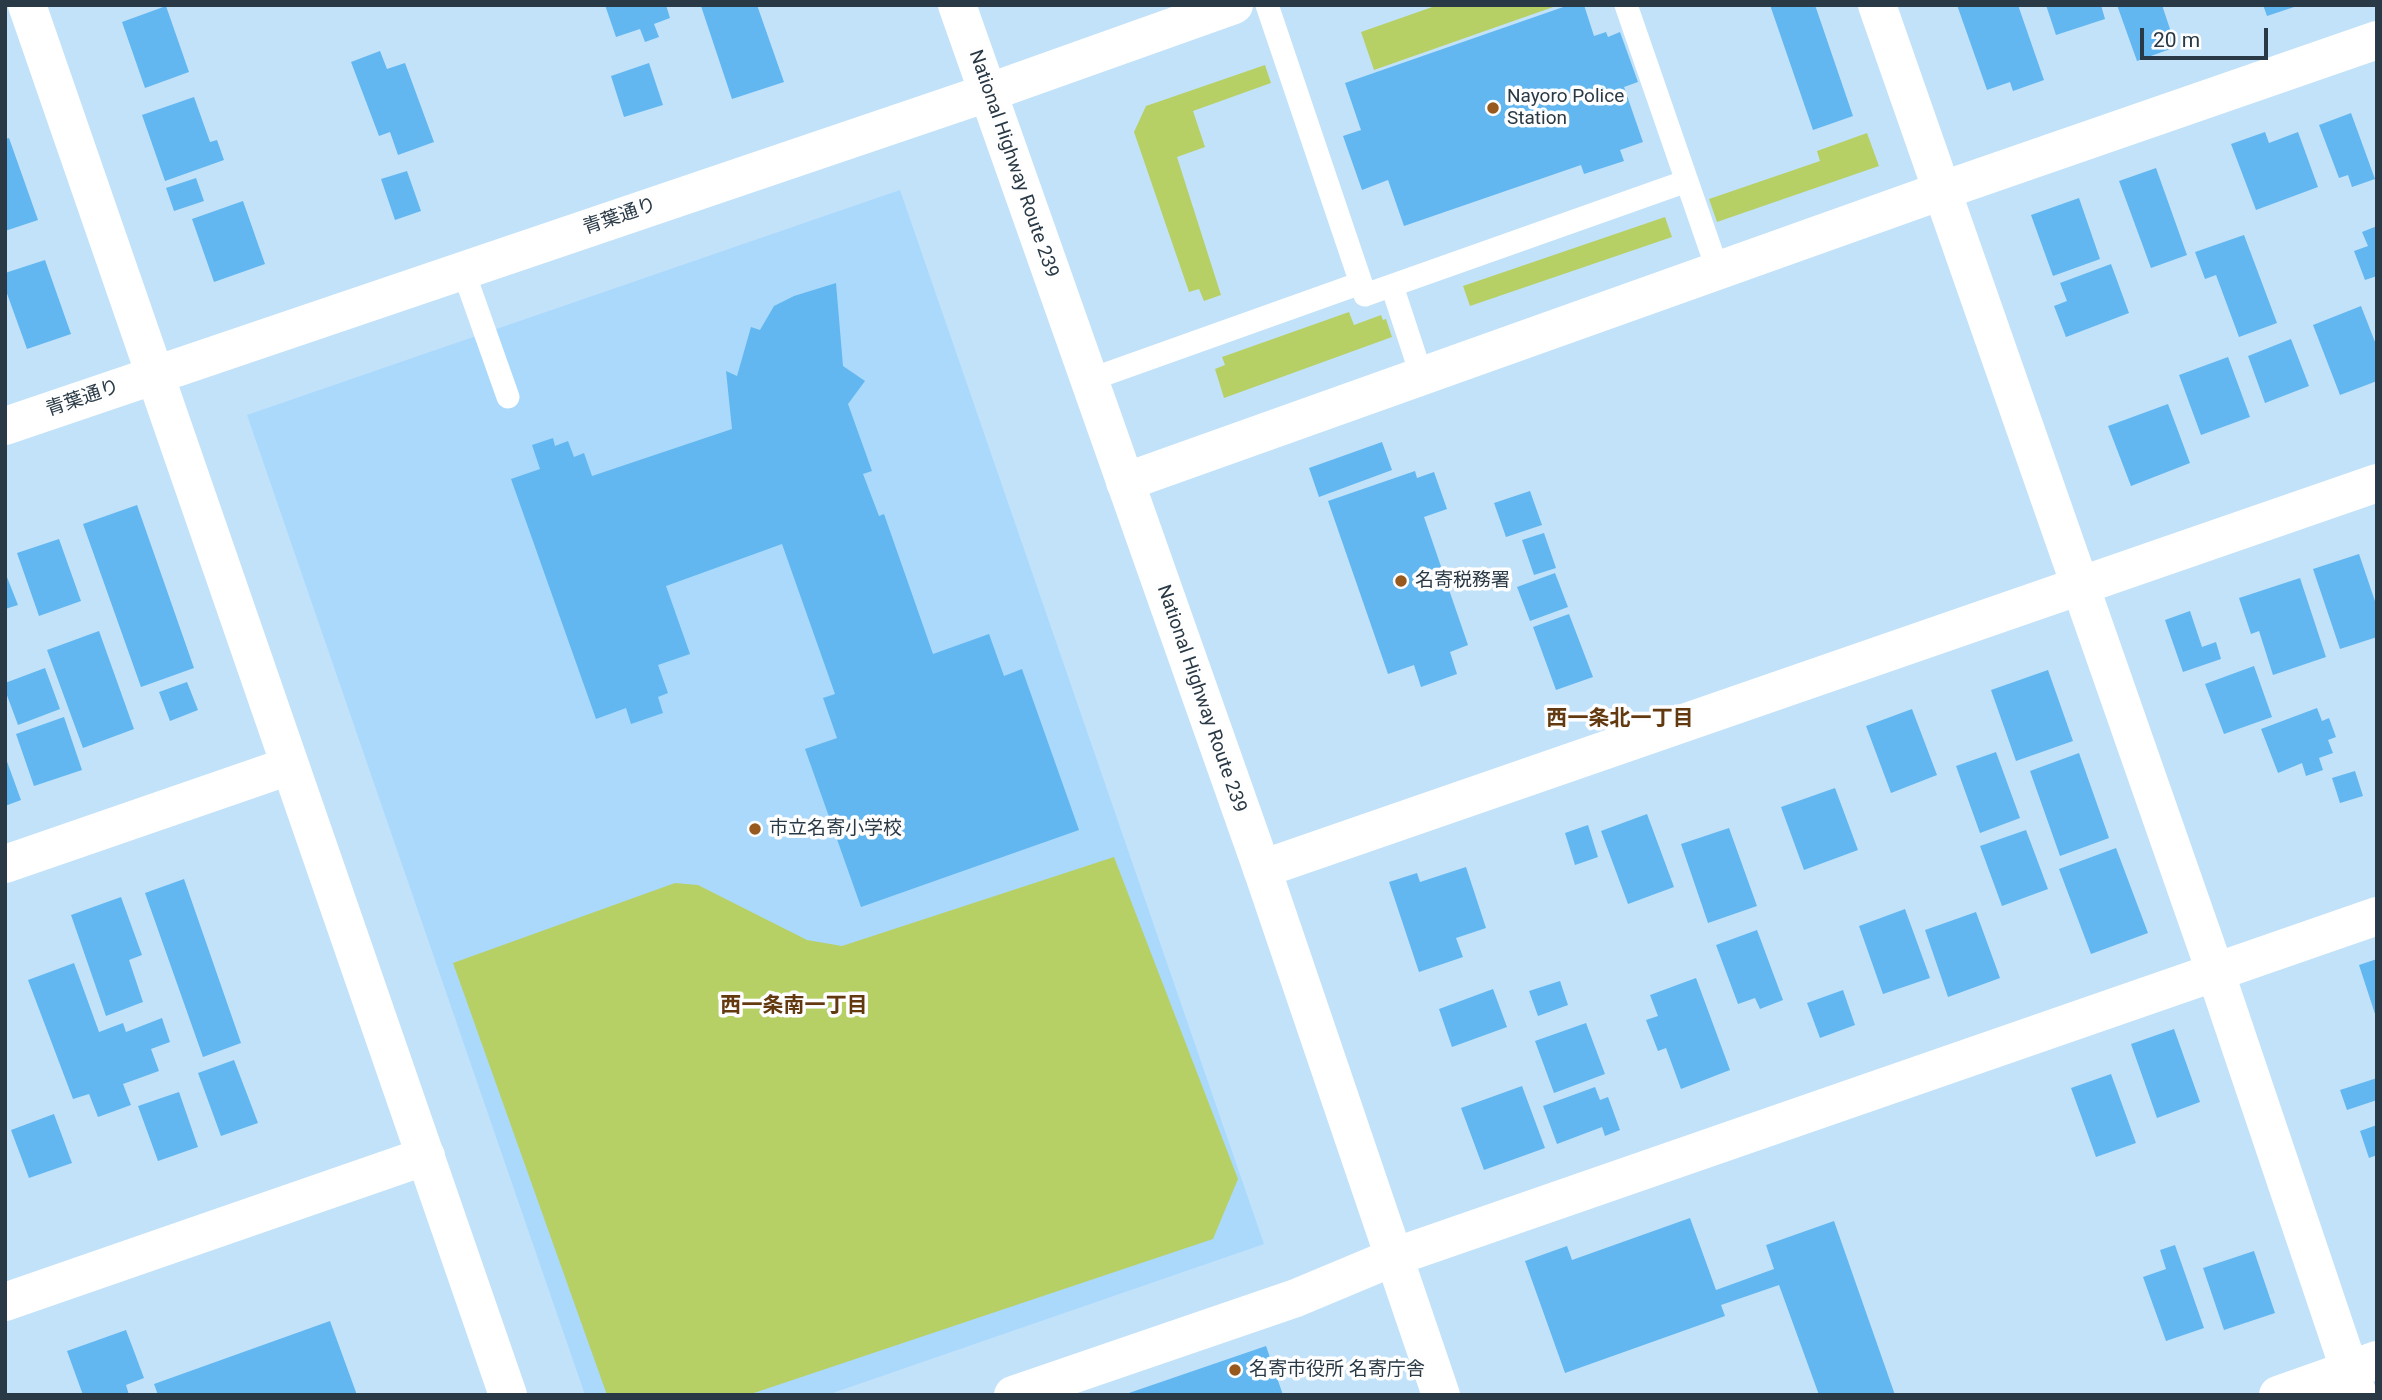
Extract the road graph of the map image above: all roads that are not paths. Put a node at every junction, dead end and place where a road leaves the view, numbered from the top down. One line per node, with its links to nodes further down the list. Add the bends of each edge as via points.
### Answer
1 (27, 5): 15 (main road)
2 (957, 5): 8 (main road, National Highway Route 239)
3 (1234, 5): 8 (main road, 青葉通り)
4 (1267, 5): 13 (lane)
5 (1626, 5): 9 (lane)
6 (1877, 5): 10 (main road)
7 (2377, 40): 10 (main road)
8 (988, 93): 11 (main road, 青葉通り); 17 (main road, National Highway Route 239)
9 (1687, 181): 12 (lane); 14 (lane)
10 (1941, 191): 12 (main road); 22 (main road)
11 (463, 270): 15 (main road, 青葉通り); 18 (lane)
12 (1718, 271): 16 (main road)
13 (1361, 283): 14 (lane, via 1365,295); 17 (lane)
14 (1392, 286): 16 (lane)
15 (156, 374): 19 (main road, 青葉通り); 23 (main road)
16 (1422, 377): 20 (main road)
17 (1089, 380): 20 (main road, National Highway Route 239)
18 (508, 397)
19 (5, 426)
20 (1125, 482): 25 (main road, National Highway Route 239)
21 (2377, 483): 22 (main road)
22 (2080, 588): 25 (main road); 27 (main road)
23 (289, 766): 24 (main road); 28 (main road)
24 (5, 864)
25 (1262, 870): 29 (main road, National Highway Route 239)
26 (2377, 916): 27 (main road)
27 (2215, 971): 29 (main road); 31 (main road)
28 (426, 1156): 30 (main road); 32 (main road)
29 (1394, 1257): 33 (main road, via 1296,1298); 34 (main road, National Highway Route 239)
30 (5, 1302)
31 (2361, 1375): 35 (main road)
32 (508, 1395)
33 (1013, 1395)
34 (1441, 1395)
35 (2278, 1395)

